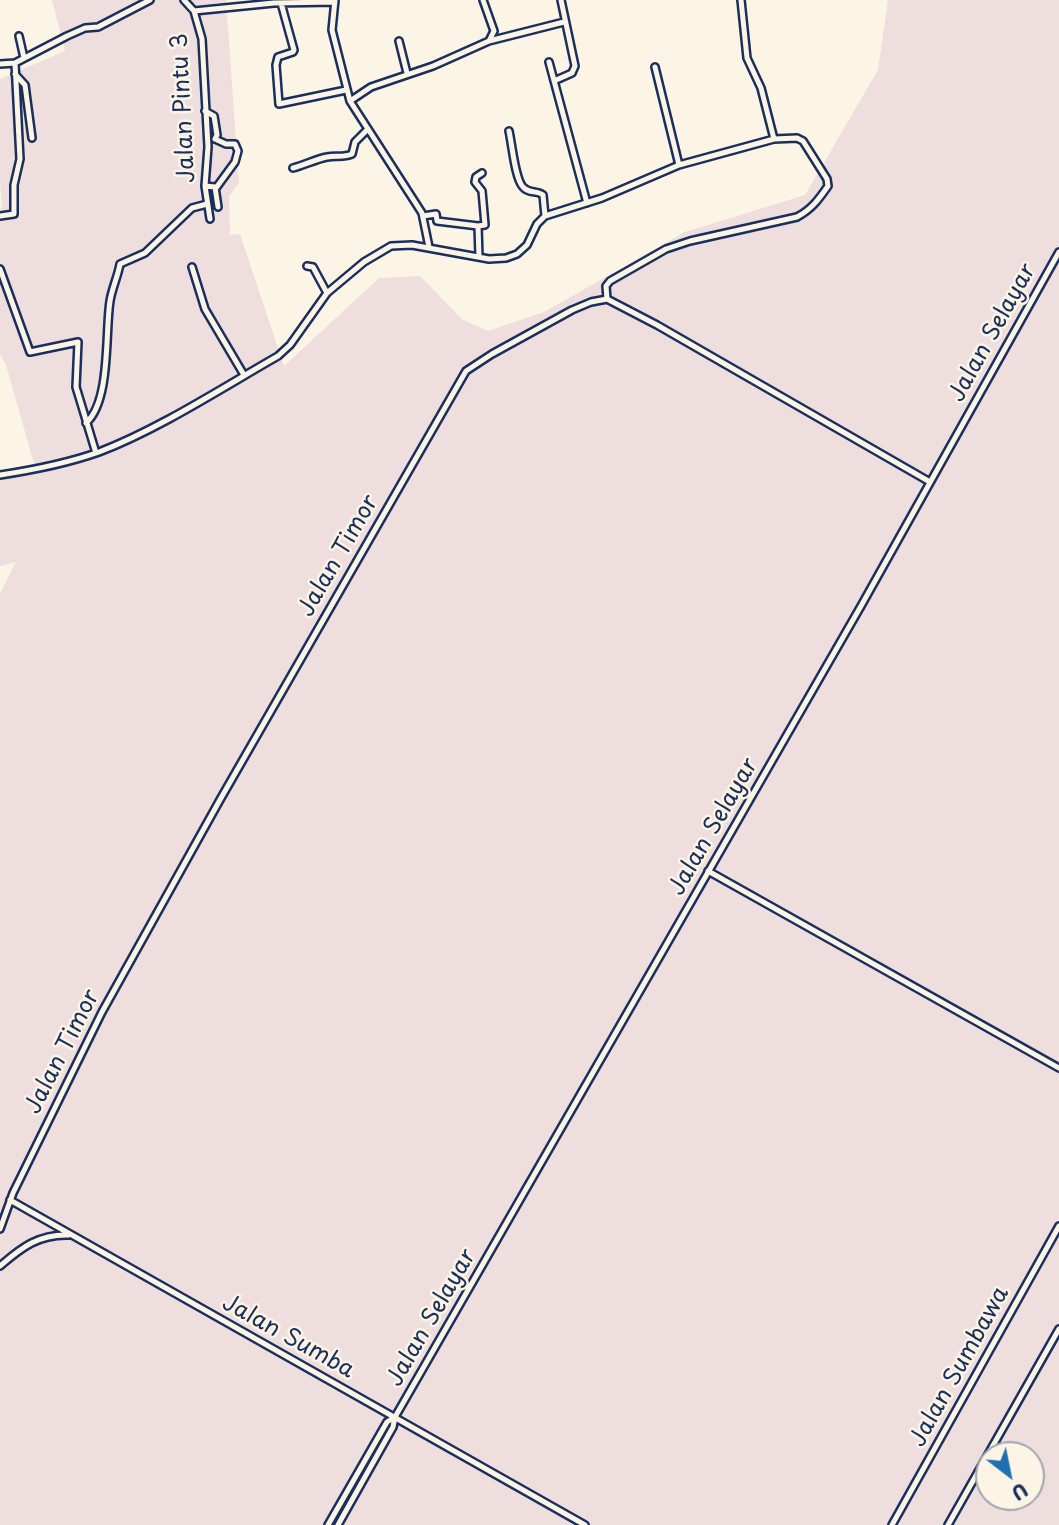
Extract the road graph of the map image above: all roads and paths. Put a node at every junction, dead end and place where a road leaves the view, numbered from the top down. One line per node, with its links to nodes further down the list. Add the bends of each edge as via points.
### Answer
1 (150, 0): 13 (street)
2 (184, 0): 8 (street, Jalan Pintu 3)
3 (483, 0): 12 (street, via 494,31)
4 (561, 0): 9 (street)
5 (741, 0): 28 (street, via 747,58 761,88)
6 (335, 1): 7 (street); 21 (street, via 332,30)
7 (281, 2): 8 (street); 21 (street, via 294,50 278,57 279,104)
8 (194, 11): 23 (street, Jalan Pintu 3, via 202,39)
9 (564, 22): 12 (street); 20 (street, via 575,68)
10 (19, 36): 13 (street)
11 (399, 41): 18 (street)
12 (489, 41): 18 (street)
13 (24, 58): 16 (street)
14 (549, 62): 20 (street)
15 (0, 64): 16 (street)
16 (15, 64): 19 (street)
17 (655, 67): 30 (street)
18 (407, 73): 22 (street)
19 (15, 75): 26 (street, via 25,85); 38 (street, via 20,163 14,214)
20 (554, 81): 35 (street)
21 (346, 90): 22 (street)
22 (350, 101): 24 (street)
23 (205, 111): 27 (street, via 214,116); 29 (street, Jalan Pintu 3)
24 (368, 130): 31 (street, via 355,142 352,154); 39 (street)
25 (509, 131): 40 (street, via 520,184 543,195)
26 (32, 138)
27 (215, 139): 29 (street); 34 (street, via 235,144 238,151)
28 (774, 139): 30 (street); 50 (street, via 800,139 808,148 828,182 814,206 797,217 666,248 610,281)
29 (208, 142): 33 (street, Jalan Pintu 3)
30 (679, 165): 35 (street)
31 (293, 168)
32 (482, 173): 42 (street, via 475,182 482,191 485,225)
33 (205, 186): 34 (street); 36 (street, Jalan Pintu 3)
34 (216, 188): 37 (street)
35 (587, 203): 40 (street)
36 (207, 204): 41 (street, Jalan Pintu 3); 52 (street, via 192,208 145,253 120,264 112,290 101,390)
37 (218, 207)
38 (0, 216)
39 (423, 216): 42 (street, via 436,214 437,221); 43 (street)
40 (545, 216): 45 (street, via 517,254)
41 (210, 219)
42 (478, 226): 45 (street)
43 (429, 247): 45 (street); 49 (street, via 405,244 384,249)
44 (1059, 252): 55 (street, Jalan Selayar)
45 (479, 257)
46 (192, 267): 51 (street, via 205,309)
47 (307, 267): 49 (street, via 313,267)
48 (0, 269): 52 (street, via 30,352 78,342 76,387)
49 (327, 293): 51 (street, via 290,345)
50 (607, 299): 55 (street); 58 (street, Jalan Timor, via 572,310 476,363 463,375 102,1012)
51 (244, 376): 53 (street, via 144,432)
52 (86, 423): 53 (street)
53 (96, 453): 54 (street)
54 (0, 475)
55 (930, 482): 56 (street, Jalan Selayar)
56 (709, 871): 57 (street); 64 (street, Jalan Selayar)
57 (1059, 1068)
58 (10, 1200): 60 (street, Jalan Timor); 61 (street, Jalan Sumba)
59 (1059, 1226): 68 (street, Jalan Sumbawa)
60 (0, 1229)
61 (72, 1236): 62 (street, via 37,1238); 64 (street, Jalan Sumba)
62 (0, 1266)
63 (1059, 1329): 69 (street)
64 (395, 1417): 65 (street, Jalan Selayar, via 387,1422); 66 (street, Jalan Selayar); 67 (street, Jalan Sumba)
65 (328, 1525)
66 (338, 1525)
67 (585, 1525)
68 (892, 1525)
69 (947, 1525)

